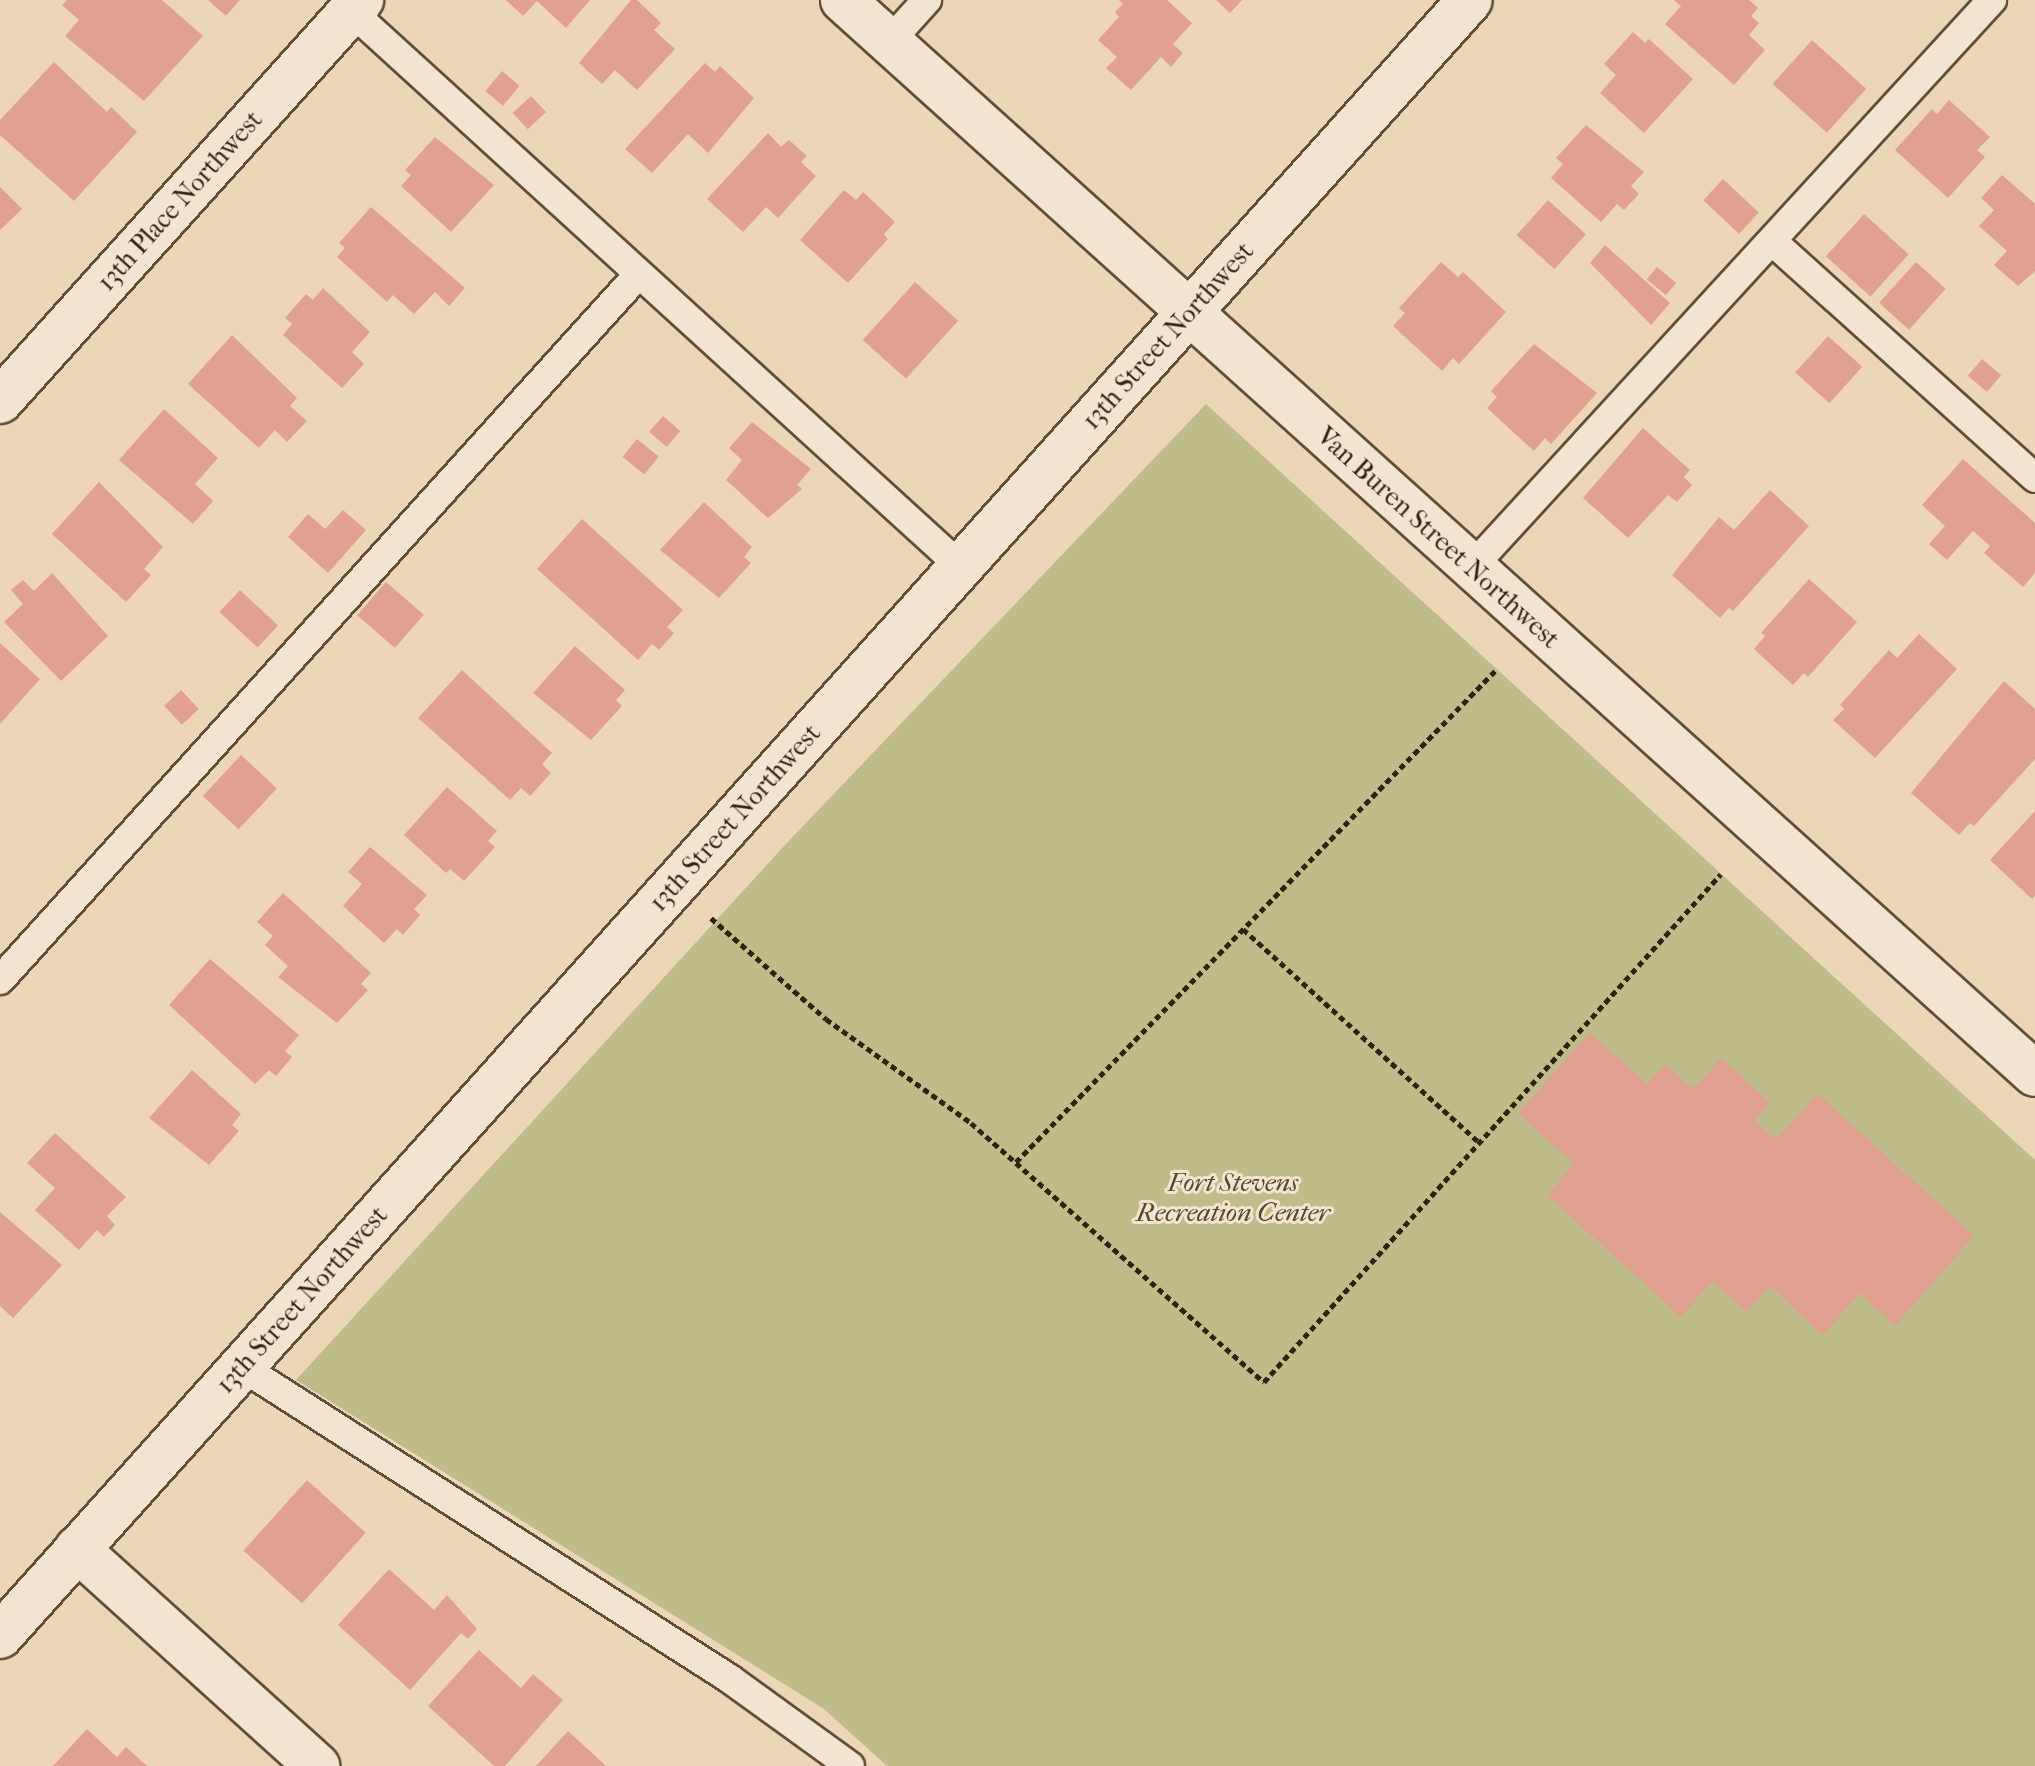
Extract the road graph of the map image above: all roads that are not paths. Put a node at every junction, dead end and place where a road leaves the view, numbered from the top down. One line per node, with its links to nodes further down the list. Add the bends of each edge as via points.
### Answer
1 (843, 0): 6 (street, Van Buren Street Northwest)
2 (927, 0): 6 (lane)
3 (1470, 0): 9 (street, 13th Street Northwest)
4 (1992, 0): 7 (lane)
5 (356, 5): 8 (lane); 10 (street, 13th Place Northwest)
6 (889, 42): 9 (street, Van Buren Street Northwest)
7 (1772, 241): 11 (lane); 13 (lane)
8 (637, 276): 12 (lane); 14 (lane)
9 (1189, 312): 12 (street, 13th Street Northwest); 13 (street, Van Buren Street Northwest)
10 (0, 401)
11 (2035, 478)
12 (960, 566): 16 (street, 13th Street Northwest)
13 (1471, 568): 15 (street, Van Buren Street Northwest)
14 (0, 980)
15 (2035, 1074)
16 (242, 1367): 17 (street, 13th Street Northwest); 20 (lane, via 730,1679)
17 (77, 1549): 18 (street, 13th Street Northwest); 19 (street)
18 (6, 1617)
19 (317, 1766)
20 (850, 1766)

